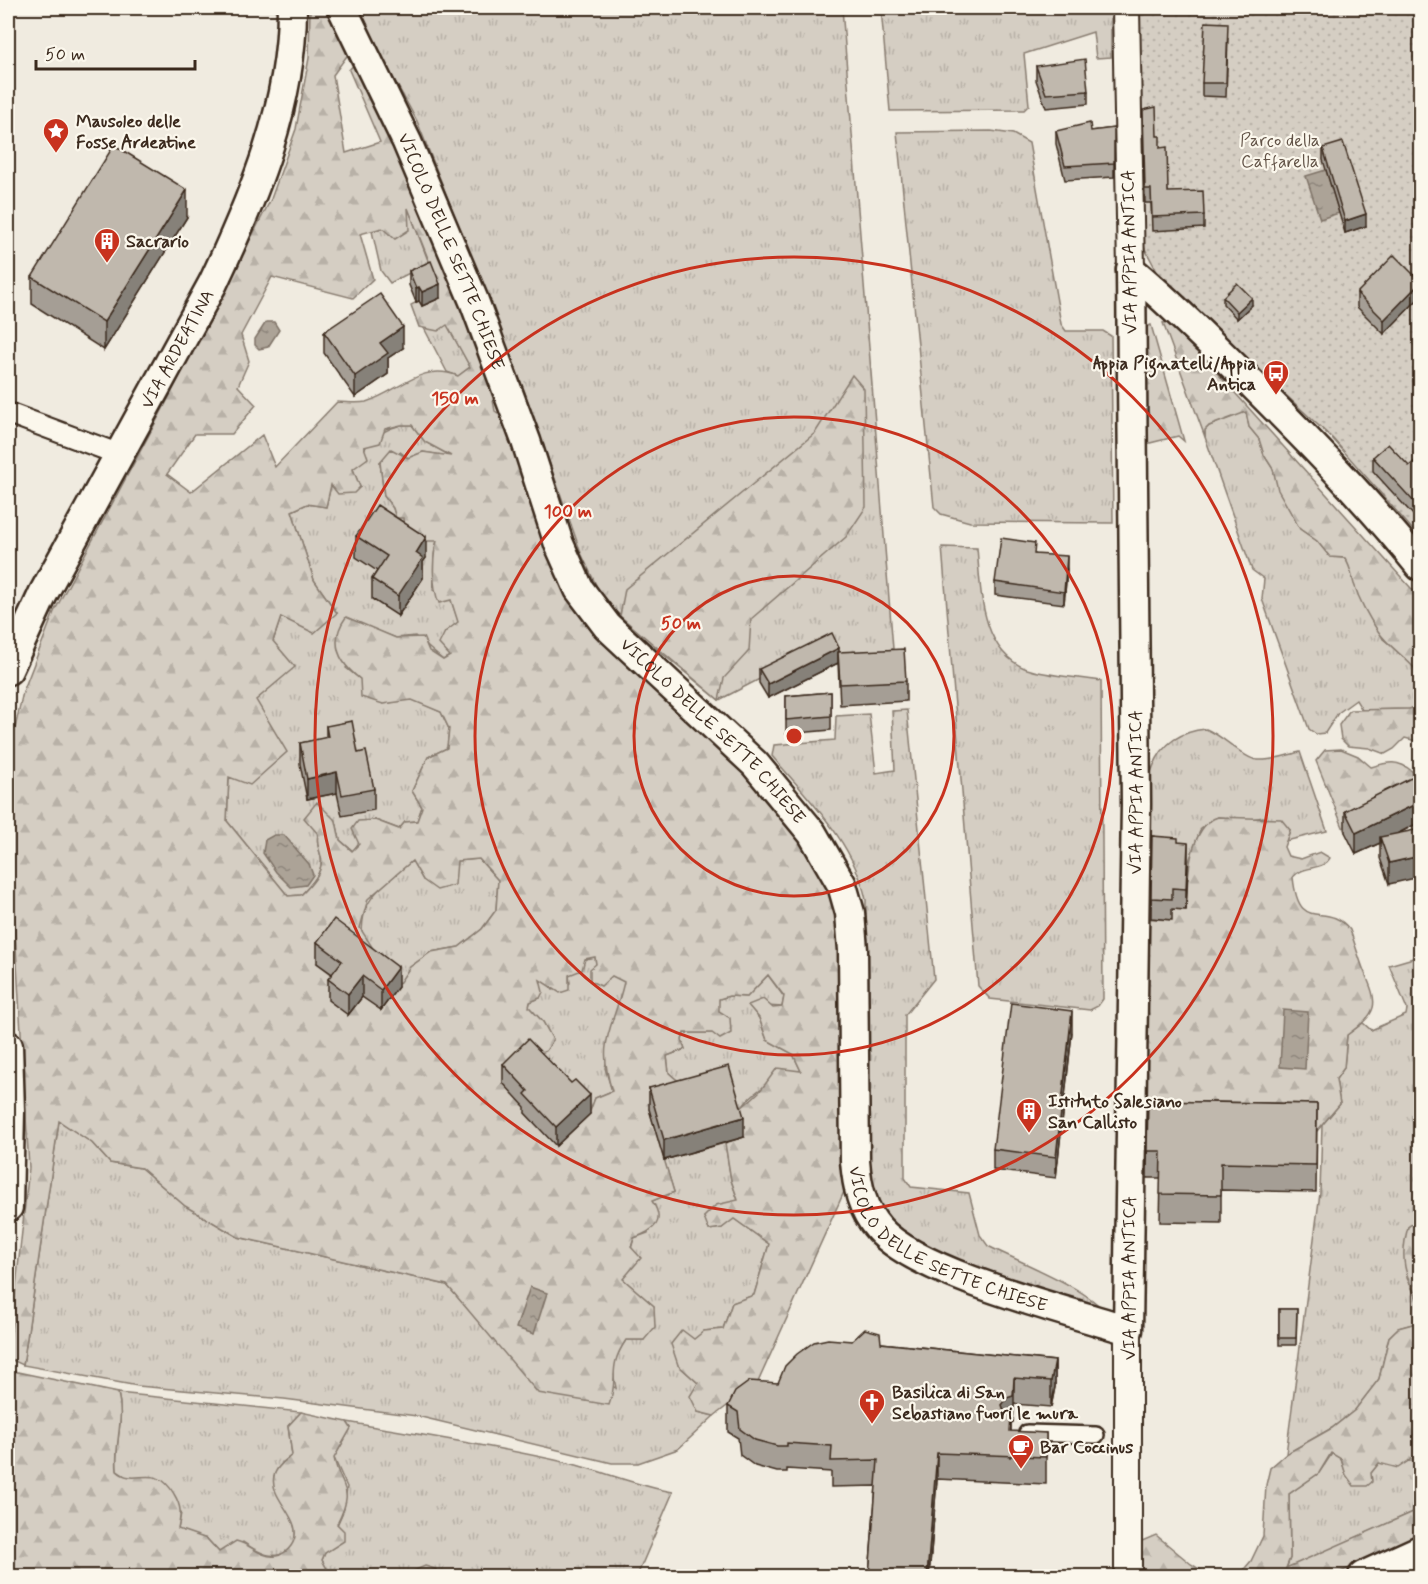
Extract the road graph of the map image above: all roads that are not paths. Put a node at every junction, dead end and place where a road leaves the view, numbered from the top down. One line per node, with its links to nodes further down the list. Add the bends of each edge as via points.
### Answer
1 (292, 8): 6 (main road, VIA ARDEATINA, via 282,100 250,203 213,283)
2 (342, 8): 11 (main road, VICOLO DELLE SETTE CHIESE, via 422,175 474,301 562,554 579,589 607,626 755,764 812,833 842,885 851,918 853,950 854,1152 868,1214 891,1241 926,1260 988,1285)
3 (1126, 8): 4 (street, VIA APPIA ANTICA)
4 (1131, 270): 7 (main road, via 1289,421); 11 (main road, VIA APPIA ANTICA, via 1136,804)
5 (8, 413): 6 (street)
6 (118, 454): 8 (main road, VIA ARDEATINA)
7 (1420, 566)
8 (8, 670)
9 (8, 1048): 10 (main road)
10 (8, 1207)
11 (1128, 1330): 15 (street, VIA APPIA ANTICA)
12 (1012, 1432): 13 (street)
13 (1096, 1436)
14 (1420, 1550): 16 (main road)
15 (1128, 1576)
16 (1363, 1576)

